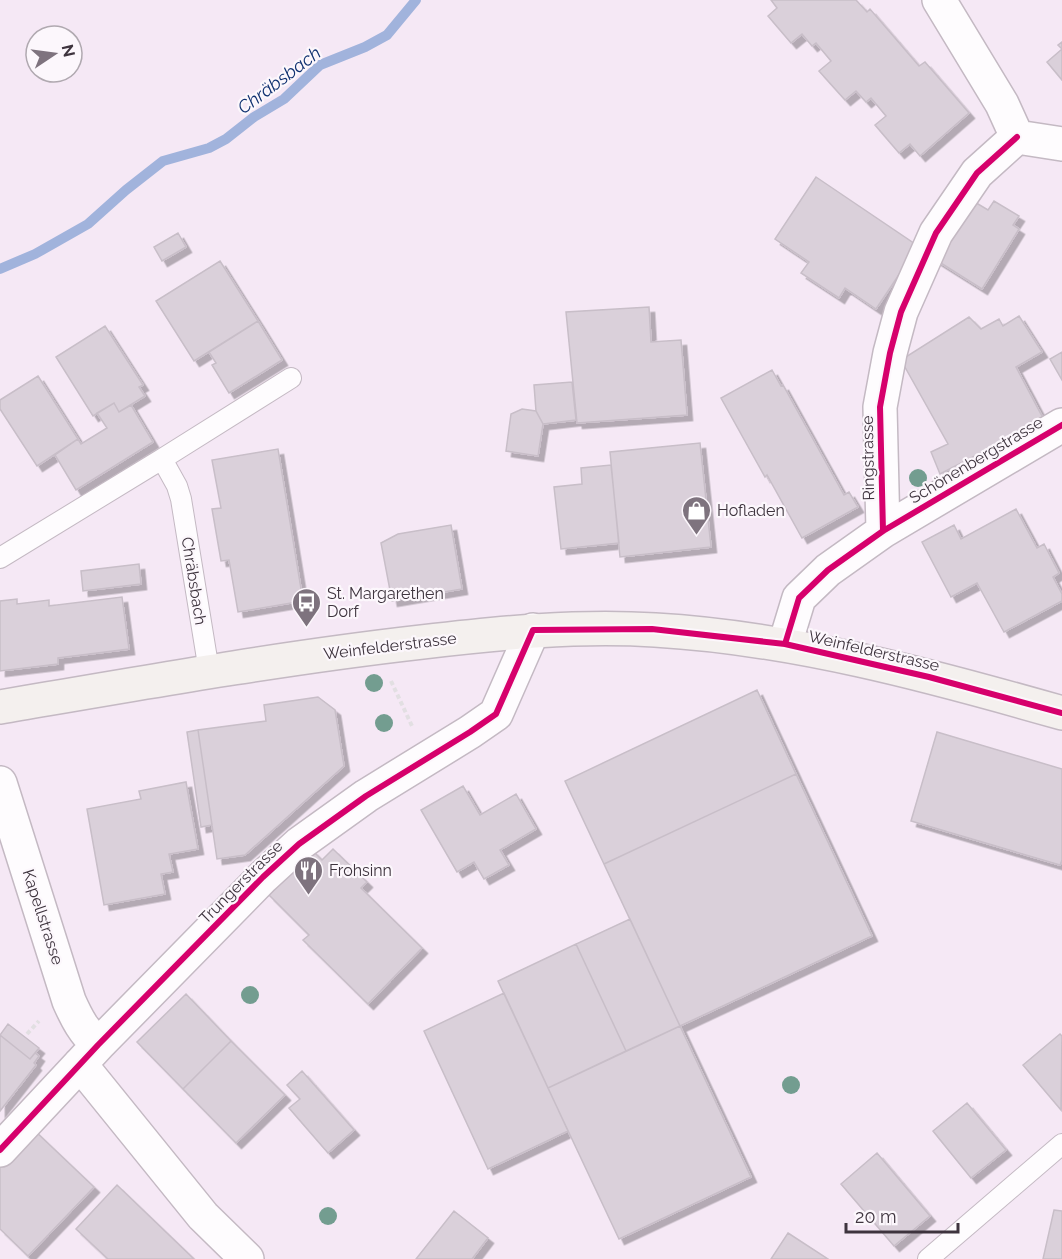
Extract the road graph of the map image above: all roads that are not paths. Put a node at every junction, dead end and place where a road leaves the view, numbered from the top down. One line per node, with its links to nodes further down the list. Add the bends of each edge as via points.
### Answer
1 (939, 0): 2 (street, via 1002,104)
2 (1017, 137): 3 (street); 7 (street, Ringstrasse, via 977,173 936,233 901,312 880,407)
3 (1062, 144)
4 (291, 378): 6 (lane)
5 (1062, 425): 7 (street, Schönenbergstrasse)
6 (162, 459): 8 (lane); 11 (lane, Chräbsbach, via 181,499)
7 (883, 531): 10 (street, Schönenbergstrasse, via 828,570 799,598)
8 (0, 558)
9 (533, 630): 10 (main road, Weinfelderstrasse, via 652,629); 11 (main road, Weinfelderstrasse); 15 (street, Trungerstrasse, via 496,714 366,796 299,844)
10 (785, 644): 13 (main road, Weinfelderstrasse)
11 (209, 672): 12 (main road, Weinfelderstrasse)
12 (0, 707)
13 (1062, 713)
14 (0, 783): 15 (street, Kapellstrasse, via 69,1000 87,1034)
15 (89, 1055): 17 (street, Trungerstrasse); 18 (street, Kapellstrasse, via 90,1074 155,1158 203,1216)
16 (1062, 1144): 19 (lane)
17 (0, 1150)
18 (247, 1259)
19 (928, 1259)

